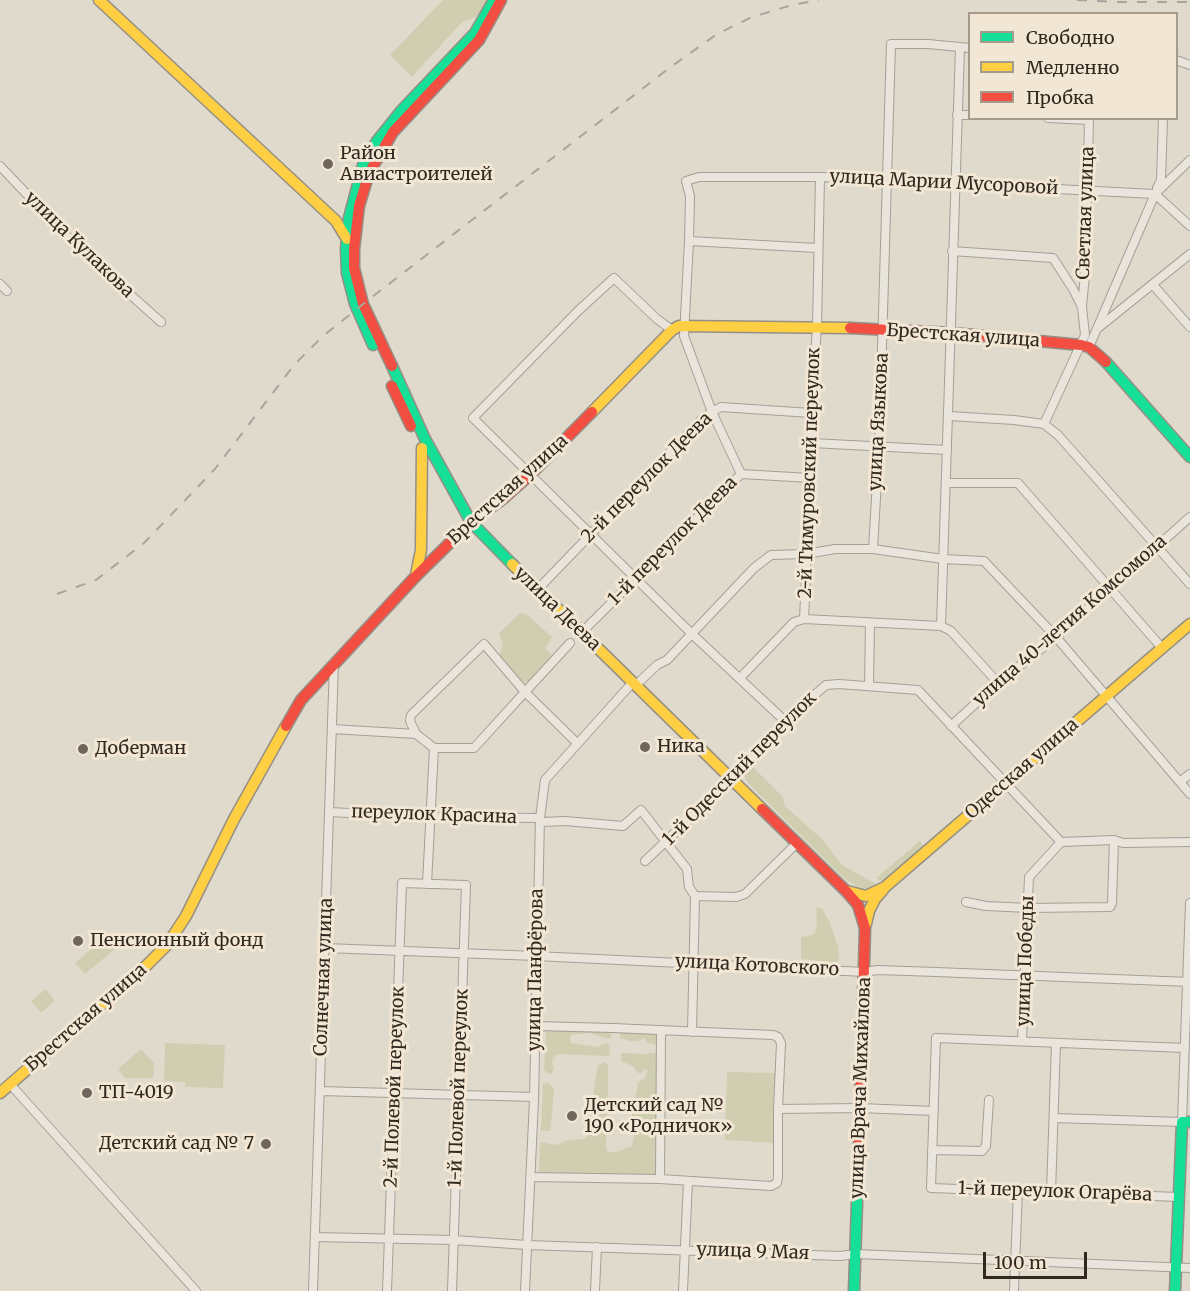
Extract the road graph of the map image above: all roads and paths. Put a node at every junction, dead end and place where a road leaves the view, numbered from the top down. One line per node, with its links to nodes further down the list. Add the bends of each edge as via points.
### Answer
1 (99, 0): 18 (main road)
2 (494, 0): 17 (main road, via 475,33 377,141 363,165)
3 (501, 0): 52 (main road, улица Деева, via 479,40 393,132 374,163 358,206 354,249 354,268 363,304 428,445)
4 (960, 48): 5 (street); 6 (street); 13 (street, улица Языкова, via 891,44)
5 (968, 48)
6 (957, 115): 7 (street); 14 (street)
7 (968, 115)
8 (1089, 120): 15 (street, Светлая улица)
9 (1163, 120): 16 (street, via 1161,180)
10 (1190, 160): 16 (street)
11 (0, 166): 29 (street, улица Кулакова, via 79,249)
12 (820, 177): 13 (street, улица Марии Мусоровой); 21 (street, улица Марии Мусоровой, via 699,177 686,181 690,196); 22 (street, 2-й Тимуровский переулок)
13 (887, 179): 14 (street, улица Марии Мусоровой); 35 (street, улица Языкова)
14 (954, 183): 15 (street, улица Марии Мусоровой); 23 (street)
15 (1089, 190): 16 (street, улица Марии Мусоровой); 28 (street, Светлая улица)
16 (1155, 194): 19 (street); 33 (street)
17 (353, 201): 18 (main road); 20 (main road)
18 (336, 221): 20 (main road)
19 (1190, 226)
20 (347, 239): 44 (main road, via 347,273 356,304)
21 (689, 241): 22 (street); 30 (street)
22 (818, 248): 31 (street, 2-й Тимуровский переулок)
23 (952, 251): 28 (street, via 1053,258); 36 (street)
24 (1190, 254): 26 (street)
25 (0, 284): 27 (street)
26 (1153, 285): 32 (street); 33 (street)
27 (7, 291)
28 (1082, 307): 37 (street, Светлая улица)
29 (161, 322)
30 (683, 326): 31 (main road, Брестская улица); 34 (main road, Брестская улица); 38 (street)
31 (817, 327): 35 (main road, Брестская улица); 39 (street, 2-й Тимуровский переулок)
32 (1190, 327)
33 (1097, 329): 37 (street)
34 (672, 330): 47 (main road, Брестская улица); 47 (street, via 614,278 473,418)
35 (883, 330): 36 (main road, Брестская улица); 43 (street, улица Языкова)
36 (952, 333): 37 (main road, Брестская улица); 40 (street)
37 (1085, 346): 41 (street); 46 (main road, via 1104,359)
38 (712, 412): 39 (street, 2-й переулок Деева, via 721,407); 48 (street); 53 (street, 2-й переулок Деева)
39 (811, 413): 42 (street, 2-й Тимуровский переулок)
40 (949, 416): 41 (street); 45 (street)
41 (1044, 424): 54 (street, via 1059,435)
42 (812, 443): 43 (street); 49 (street, 2-й Тимуровский переулок)
43 (879, 447): 45 (street); 55 (street, улица Языкова)
44 (422, 448): 52 (main road, via 455,507); 58 (main road, via 421,550)
45 (947, 450): 50 (street)
46 (1190, 458)
47 (531, 474): 52 (main road, Брестская улица); 53 (street)
48 (741, 474): 49 (street, 1-й переулок Деева); 59 (street, 1-й переулок Деева)
49 (810, 478): 56 (street, 2-й Тимуровский переулок)
50 (946, 483): 57 (street); 61 (street, via 1018,483)
51 (1190, 517): 54 (street, улица 40-летия Комсомола)
52 (471, 522): 58 (main road, Брестская улица); 62 (main road, улица Деева)
53 (591, 533): 59 (street); 62 (street, 2-й переулок Деева)
54 (1157, 545): 60 (street); 61 (street, улица 40-летия Комсомола)
55 (873, 549): 56 (street, улица Панфёрова); 57 (street, улица Панфёрова)
56 (806, 554): 63 (street, 2-й Тимуровский переулок); 68 (street, улица Панфёрова, via 771,555 754,568)
57 (943, 559): 65 (street); 69 (street, улица Панфёрова, via 984,561)
58 (416, 576): 72 (main road, Брестская улица)
59 (636, 577): 67 (street, 1-й переулок Деева); 68 (street)
60 (1190, 584)
61 (1110, 588): 69 (street, улица 40-летия Комсомола); 71 (street)
62 (537, 590): 67 (main road, улица Деева)
63 (804, 619): 64 (street); 73 (street, via 794,622)
64 (870, 623): 65 (street); 76 (street)
65 (941, 626): 74 (street, via 951,631)
66 (1189, 626): 71 (main road, Одесская улица)
67 (582, 632): 75 (main road, улица Деева)
68 (693, 635): 73 (street); 75 (street, улица Панфёрова)
69 (1056, 637): 74 (street, улица 40-летия Комсомола); 78 (street, улица Панфёрова)
70 (570, 643): 77 (street)
71 (1162, 648): 78 (main road, Одесская улица)
72 (334, 663): 81 (street, Солнечная улица); 121 (main road, Брестская улица, via 301,700 167,945)
73 (740, 678): 79 (street)
74 (998, 683): 80 (street, улица 40-летия Комсомола)
75 (634, 684): 83 (street, улица Панфёрова); 86 (main road, улица Деева)
76 (869, 686): 79 (street, 1-й Одесский переулок, via 826,685); 80 (street, 1-й Одесский переулок, via 918,690)
77 (525, 692): 82 (street, via 484,644 411,715); 83 (street); 84 (street, via 474,748)
78 (1107, 696): 87 (street, улица Панфёрова); 88 (main road, Одесская улица)
79 (786, 722): 86 (street, 1-й Одесский переулок)
80 (951, 726): 88 (street, 1-й Одесский переулок)
81 (332, 729): 82 (street); 90 (street, Солнечная улица)
82 (416, 734): 84 (street)
83 (577, 743): 92 (street, улица Панфёрова, via 545,780)
84 (434, 748): 91 (street)
85 (1190, 774): 87 (street)
86 (730, 778): 94 (street, 1-й Одесский переулок); 97 (main road, улица Деева)
87 (1181, 781): 89 (street, улица Панфёрова)
88 (1004, 784): 95 (street, 1-й Одесский переулок); 100 (main road, Одесская улица)
89 (1190, 794)
90 (329, 812): 91 (street, переулок Красина); 107 (street, Солнечная улица)
91 (432, 817): 92 (street, переулок Красина); 99 (street)
92 (540, 820): 94 (street, переулок Красина, via 623,826 641,810); 110 (street, улица Панфёрова)
93 (1114, 840): 95 (street); 96 (street); 105 (street, via 1110,907)
94 (668, 842): 98 (street, 1-й Одесский переулок); 102 (street, переулок Красина, via 687,869 689,887)
95 (1061, 842): 105 (street, улица Победы, via 1029,877)
96 (1190, 842)
97 (797, 843): 101 (main road, улица Деева); 102 (street, via 745,894)
98 (645, 861)
99 (428, 884): 108 (street, 2-й Полевой переулок, via 402,883); 109 (street, 1-й Полевой переулок, via 466,885)
100 (885, 887): 101 (main road, Одесская улица, via 866,896); 106 (main road, via 869,911)
101 (846, 891): 106 (main road, улица Врача Михайлова, via 858,905)
102 (695, 896): 111 (street, переулок Красина)
103 (966, 902): 105 (street)
104 (1190, 903): 114 (street)
105 (1028, 908): 113 (street, улица Победы)
106 (865, 928): 112 (main road, улица Врача Михайлова)
107 (325, 948): 108 (street, улица Котовского); 122 (street, Солнечная улица)
108 (400, 951): 109 (street, улица Котовского); 123 (street, 2-й Полевой переулок)
109 (464, 953): 110 (street, улица Котовского); 125 (street, 1-й Полевой переулок)
110 (536, 956): 111 (street, улица Котовского); 115 (street, улица Панфёрова)
111 (693, 964): 112 (street, улица Котовского); 117 (street, переулок Красина)
112 (865, 972): 113 (street, улица Котовского); 128 (main road, улица Врача Михайлова)
113 (1025, 975): 114 (street, улица Котовского); 118 (street, улица Победы)
114 (1189, 982): 120 (street)
115 (536, 1026): 116 (street); 126 (street, улица Панфёрова)
116 (661, 1030): 117 (street); 135 (street)
117 (692, 1032): 129 (street, via 778,1037)
118 (1022, 1041): 119 (street); 130 (street, via 936,1038)
119 (1056, 1042): 120 (street); 131 (street)
120 (1187, 1051): 132 (street)
121 (10, 1084): 124 (main road, Брестская улица); 150 (street)
122 (320, 1091): 123 (street); 140 (street, Солнечная улица)
123 (394, 1092): 125 (street); 141 (street, 2-й Полевой переулок)
124 (0, 1093)
125 (459, 1094): 126 (street); 142 (street, 1-й Полевой переулок)
126 (534, 1097): 134 (street, улица Панфёрова)
127 (989, 1100): 133 (street, via 986,1146 982,1151)
128 (860, 1108): 129 (street); 130 (street); 146 (main road, улица Врача Михайлова)
129 (778, 1109): 136 (street, via 777,1183 771,1186)
130 (934, 1110): 133 (street)
131 (1053, 1118): 132 (street); 138 (street)
132 (1186, 1122): 139 (main road)
133 (932, 1150): 137 (street, 1-й переулок Огарёва, via 931,1188)
134 (530, 1177): 135 (street); 143 (street, улица Панфёрова)
135 (660, 1179): 136 (street)
136 (688, 1181): 145 (street)
137 (1018, 1191): 138 (street, 1-й переулок Огарёва); 147 (street)
138 (1051, 1192): 139 (street, 1-й переулок Огарёва)
139 (1179, 1197): 148 (main road)
140 (315, 1238): 141 (street, улица 9 Мая); 151 (street, Солнечная улица)
141 (390, 1239): 142 (street, улица 9 Мая); 152 (street, 2-й Полевой переулок)
142 (454, 1240): 143 (street, улица 9 Мая); 153 (street, 1-й Полевой переулок)
143 (527, 1245): 144 (street, улица 9 Мая); 154 (street, улица Панфёрова)
144 (597, 1247): 145 (street, улица 9 Мая); 155 (street)
145 (684, 1249): 146 (street, улица 9 Мая); 156 (street)
146 (855, 1254): 147 (street, улица 9 Мая); 157 (main road, улица Врача Михайлова)
147 (1015, 1261): 148 (street, улица 9 Мая); 158 (street)
148 (1176, 1268): 149 (street, улица 9 Мая); 159 (main road)
149 (1190, 1268)
150 (196, 1291)
151 (313, 1291)
152 (387, 1291)
153 (452, 1291)
154 (525, 1291)
155 (595, 1291)
156 (683, 1291)
157 (854, 1291)
158 (1014, 1291)
159 (1175, 1291)

